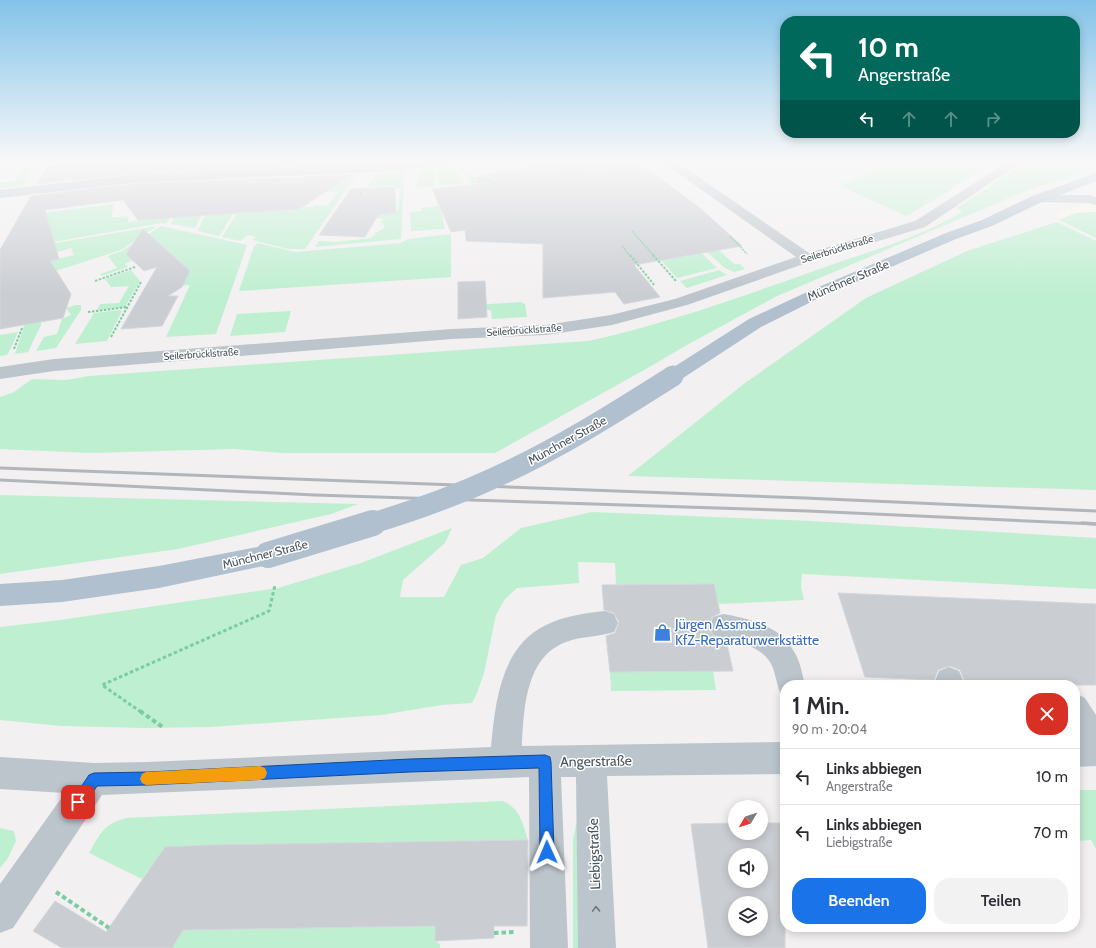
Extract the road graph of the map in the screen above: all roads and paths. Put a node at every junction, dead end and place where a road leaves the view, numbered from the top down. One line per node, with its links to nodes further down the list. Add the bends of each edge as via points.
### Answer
1 (731, 205): 8 (street)
2 (949, 205): 8 (street, Seilerbrücklstraße, via 920,224)
3 (1024, 205): 19 (main road, Münchner Straße, bridge, via 772,314 719,345 594,427 547,453 470,489 268,556 159,577 62,591)
4 (632, 231): 12 (path)
5 (730, 236): 7 (path)
6 (622, 246): 13 (path)
7 (747, 254)
8 (807, 258): 17 (street, Seilerbrücklstraße, via 650,311 612,320 546,330 452,334 54,365)
9 (135, 267): 10 (path)
10 (95, 281)
11 (141, 282): 14 (path)
12 (677, 282)
13 (656, 288)
14 (128, 307): 15 (path); 16 (path)
15 (88, 312)
16 (110, 340)
17 (0, 373)
18 (276, 580): 24 (path, via 269,611 102,685)
19 (0, 595)
20 (605, 623): 30 (street, via 554,634 529,655 512,693)
21 (723, 626): 22 (street, via 745,630 773,646 783,659)
22 (789, 680)
23 (1080, 717): 25 (street)
24 (164, 728)
25 (1096, 744)
26 (1080, 752): 27 (street)
27 (1096, 752)
28 (780, 758): 29 (street, Angerstraße)
29 (591, 760): 31 (street, Angerstraße); 38 (street, Liebigstraße, one-way to 29)
30 (505, 762): 31 (street, Angerstraße); 33 (street, Angerstraße)
31 (545, 762): 37 (street)
32 (0, 773): 33 (street, Angerstraße)
33 (94, 779): 35 (street)
34 (55, 891): 36 (path)
35 (0, 915)
36 (109, 928)
37 (549, 948)
38 (597, 948)

